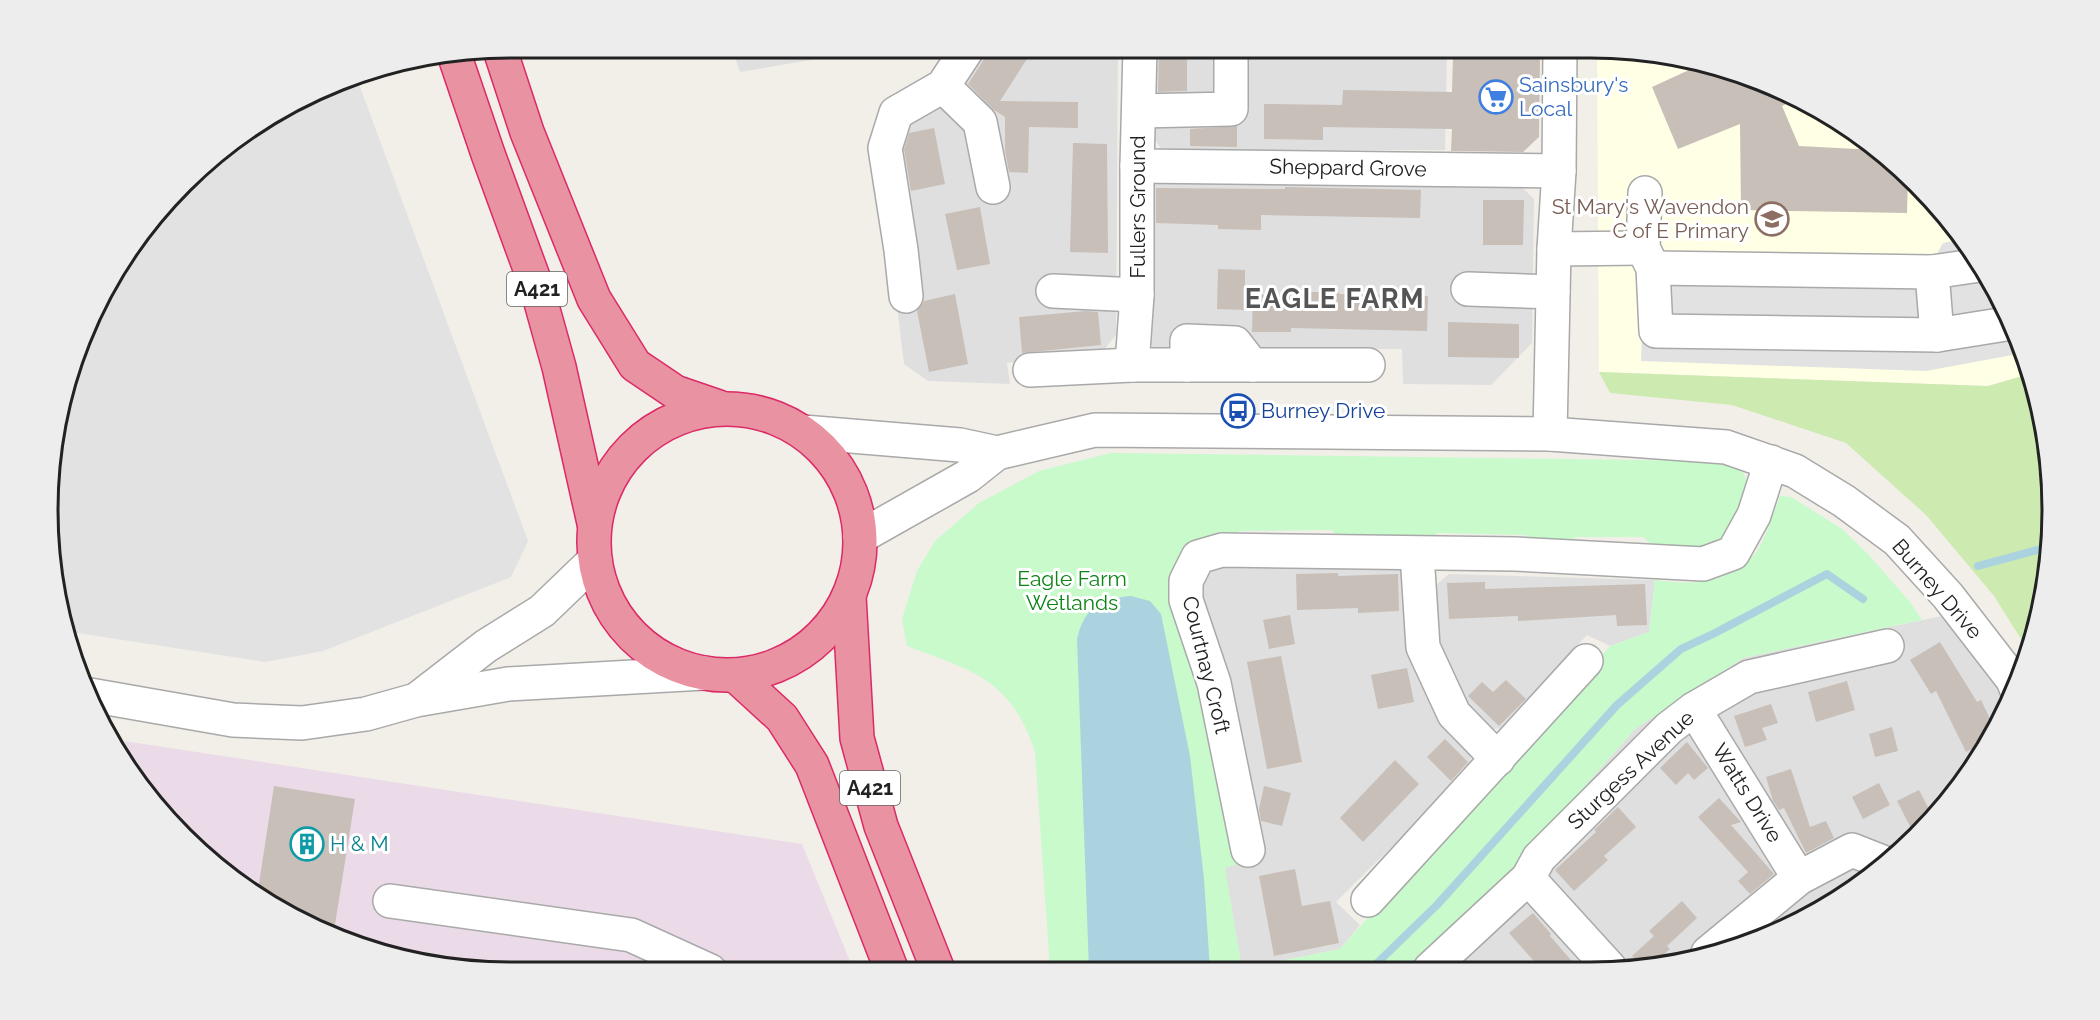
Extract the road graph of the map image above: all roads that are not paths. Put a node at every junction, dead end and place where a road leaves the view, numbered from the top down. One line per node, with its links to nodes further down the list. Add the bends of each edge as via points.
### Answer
1 (503, 58): 27 (highway, A421, via 527,132 594,299 635,365 675,392)
2 (961, 58): 7 (street)
3 (1140, 58): 8 (street, Fullers Ground)
4 (1231, 58): 8 (street, via 1231,109)
5 (1560, 58): 10 (street)
6 (457, 61): 32 (highway, A421, via 537,288 560,367)
7 (943, 86): 11 (street, via 980,122); 21 (street, via 896,113 885,148 915,248)
8 (1138, 111): 9 (street, Fullers Ground)
9 (1137, 166): 10 (street, Sheppard Grove); 20 (street, Fullers Ground)
10 (1559, 171): 13 (street)
11 (993, 187)
12 (1645, 193): 14 (street)
13 (1554, 249): 14 (street); 19 (street)
14 (1648, 258): 16 (street); 23 (street, via 1656,331)
15 (1970, 266): 16 (street)
16 (1932, 272): 23 (street)
17 (1468, 289): 19 (street)
18 (1053, 291): 20 (street)
19 (1554, 292): 29 (street)
20 (1137, 295): 24 (street, Fullers Ground)
21 (906, 296)
22 (2002, 325): 23 (street)
23 (1937, 335)
24 (1132, 365): 25 (street); 26 (street)
25 (1368, 365)
26 (1030, 370)
27 (724, 408): 28 (highway, via 765,413); 32 (highway, via 684,415 649,433 621,461 601,496)
28 (803, 432): 30 (street); 33 (highway, via 833,460 852,497)
29 (1550, 434): 30 (street, Burney Drive, via 1095,430); 31 (street, Burney Drive, via 1726,447)
30 (997, 453): 33 (street, via 968,476)
31 (1771, 462): 34 (street, Courtnay Croft, via 1754,515 1733,554 1702,564 1515,554); 40 (street, Burney Drive, via 1795,471 1845,501 1897,540 1948,596)
32 (595, 528): 35 (highway)
33 (860, 537): 36 (highway, via 858,567)
34 (1417, 554): 44 (street, via 1423,647 1454,714); 45 (street, Courtnay Croft, via 1222,550 1198,557 1186,581 1186,600 1214,683)
35 (595, 560): 39 (highway, via 607,600 631,634 664,659); 42 (street, via 542,611 486,646)
36 (849, 596): 39 (highway, via 830,627 803,651 771,668); 54 (highway, A421, via 857,738 880,826)
37 (1887, 645): 43 (street, Sturgess Avenue, via 1749,676)
38 (1586, 661): 44 (street)
39 (719, 674): 42 (street, via 508,684); 53 (highway, A421, via 782,718 812,765)
40 (2010, 676)
41 (99, 697): 42 (street, via 233,720 302,723 366,714)
42 (416, 700)
43 (1694, 709): 47 (street, Sturgess Avenue, via 1669,728 1539,858); 48 (street, Watts Drive)
44 (1498, 759): 49 (street)
45 (1248, 850)
46 (1876, 859): 48 (street, via 1852,850)
47 (1528, 878): 55 (street, Sturgess Avenue); 56 (street)
48 (1799, 878): 51 (street)
49 (1368, 900)
50 (390, 901): 52 (street, via 631,935)
51 (1722, 942)
52 (690, 962)
53 (889, 962)
54 (935, 962)
55 (1438, 962)
56 (1604, 962)

